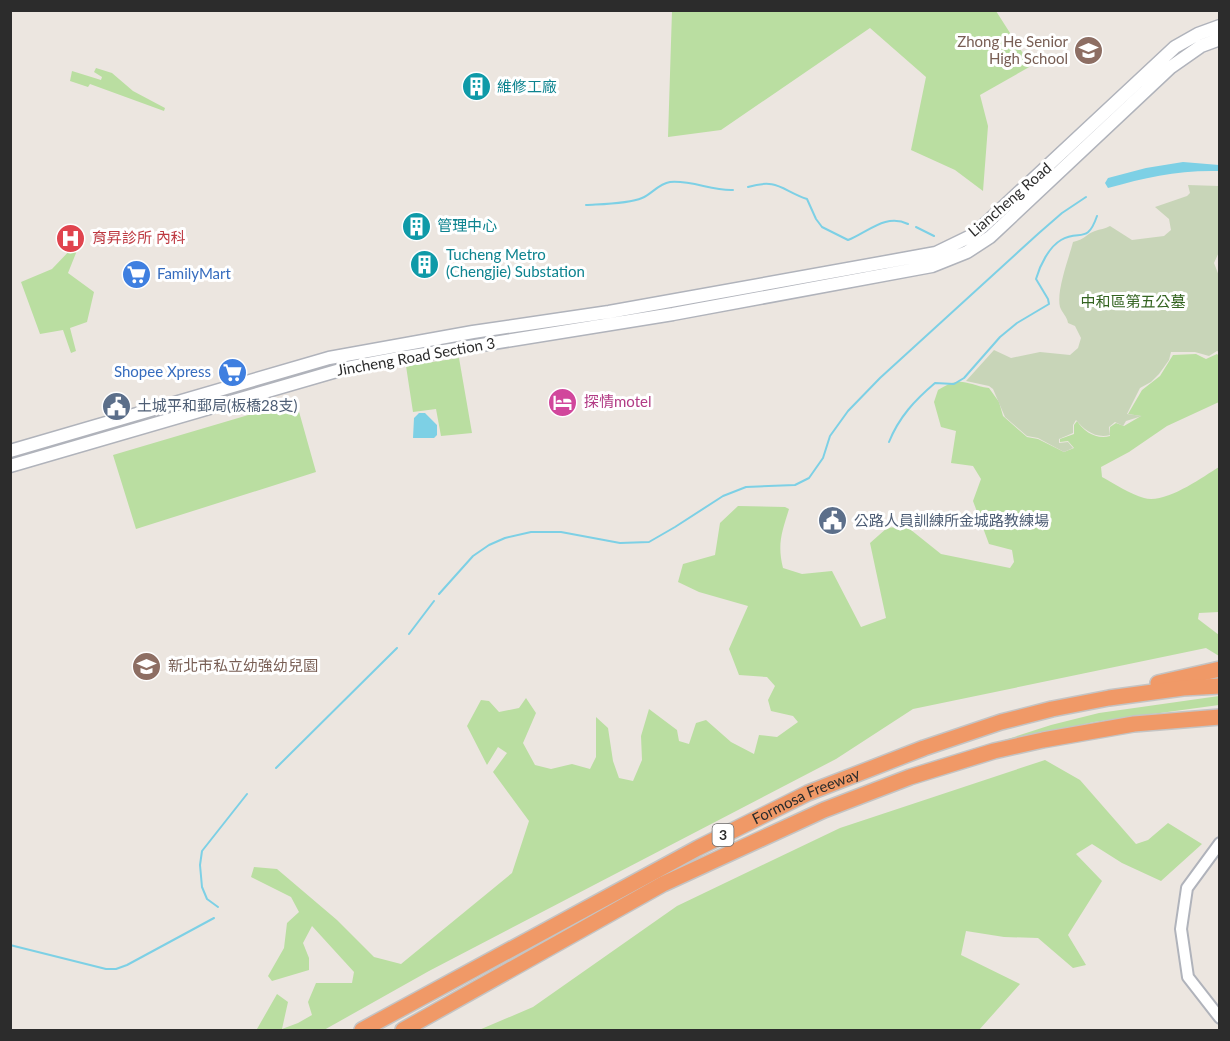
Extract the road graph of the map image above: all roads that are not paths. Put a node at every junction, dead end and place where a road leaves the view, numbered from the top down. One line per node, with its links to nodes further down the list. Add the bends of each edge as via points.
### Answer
1 (1220, 26): 3 (main road, Liancheng Road, via 1175,47 984,225 950,248)
2 (1220, 39): 3 (main road, Liancheng Road, via 1201,46 1171,67 990,237 967,252 932,266)
3 (758, 291): 4 (main road, Jincheng Road Section 3, via 330,358); 5 (main road, Jincheng Road Section 3, via 673,314 347,368)
4 (10, 451)
5 (10, 466)
6 (1220, 669): 8 (highway)
7 (1220, 686): 8 (highway, Formosa Freeway / 3)
8 (1109, 698): 14 (highway, Formosa Freeway / 3, via 1001,722 808,793 698,848)
9 (1220, 717): 11 (highway, Formosa Freeway / 3)
10 (1220, 723): 11 (highway)
11 (1134, 724): 15 (highway, Formosa Freeway / 3, via 994,751 824,810 663,884)
12 (1220, 843): 13 (street, via 1187,888 1181,929 1188,977)
13 (1220, 1018)
14 (362, 1030)
15 (403, 1030)

